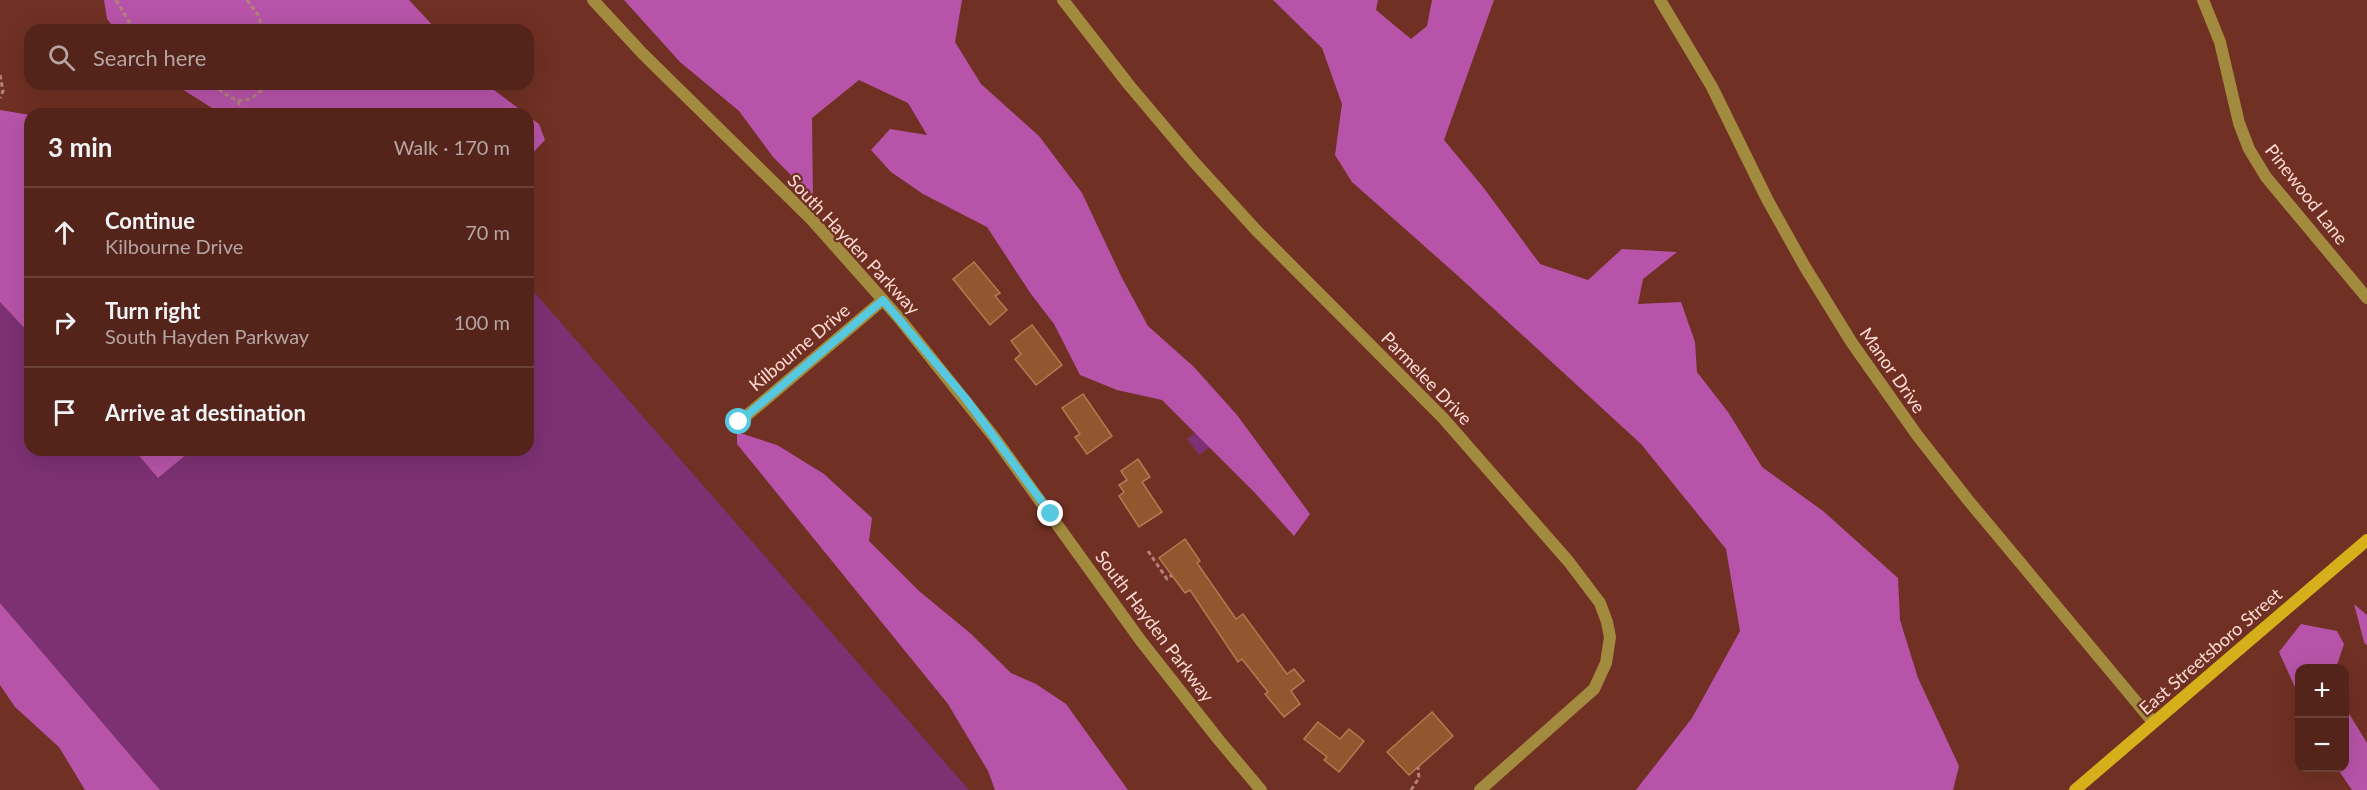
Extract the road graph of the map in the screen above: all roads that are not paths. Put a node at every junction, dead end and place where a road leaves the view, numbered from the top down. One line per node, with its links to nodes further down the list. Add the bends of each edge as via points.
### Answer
1 (593, 0): 6 (street, South Hayden Parkway, via 812,220)
2 (1063, 0): 11 (street, Parmelee Drive, via 1194,162 1443,418 1600,603 1610,637 1606,663 1594,689)
3 (1660, 0): 9 (street, Manor Drive, via 1712,87 1772,209 1852,343 1968,500)
4 (2203, 0): 5 (street, Pinewood Lane, via 2220,42 2239,123 2249,148 2266,177)
5 (2367, 298)
6 (883, 300): 7 (street, Kilbourne Drive); 10 (street, South Hayden Parkway, via 966,399 1141,641)
7 (739, 422)
8 (2367, 540): 9 (main road, East Streetsboro Street)
9 (2153, 722): 12 (main road, East Streetsboro Street)
10 (1261, 790)
11 (1480, 790)
12 (2075, 790)

